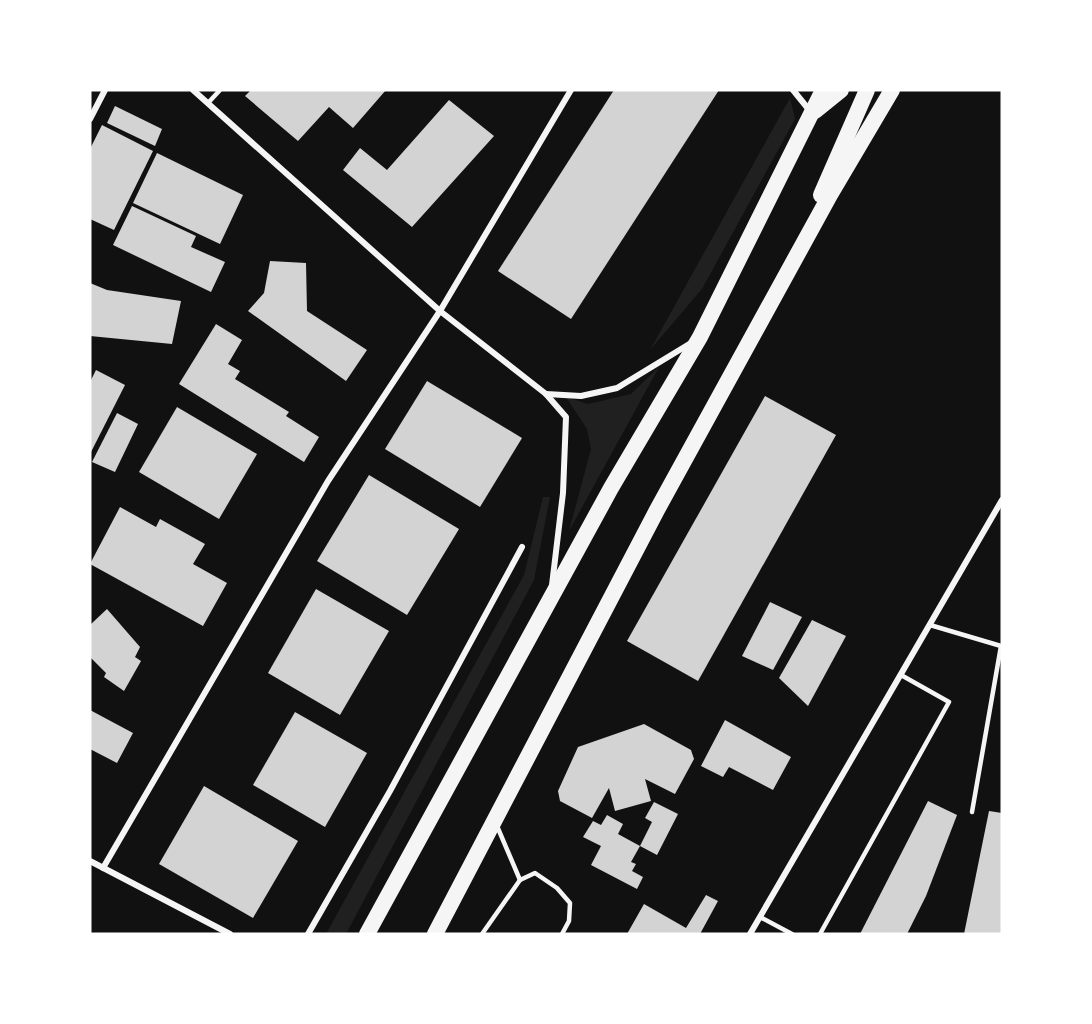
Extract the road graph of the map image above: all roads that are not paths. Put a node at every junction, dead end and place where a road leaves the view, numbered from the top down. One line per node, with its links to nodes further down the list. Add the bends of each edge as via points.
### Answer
1 (105, 90): 12 (street)
2 (193, 90): 10 (street)
3 (220, 90): 10 (lane)
4 (571, 90): 14 (street)
5 (793, 90): 11 (street)
6 (824, 90): 11 (highway)
7 (841, 90): 11 (highway)
8 (867, 90): 13 (highway, via 837,154)
9 (892, 90): 13 (highway)
10 (208, 103): 14 (street)
11 (812, 114): 15 (highway)
12 (90, 119)
13 (808, 239): 23 (highway, via 657,510)
14 (440, 311): 16 (street); 25 (street, via 328,481)
15 (700, 337): 16 (street, via 616,388 581,396); 19 (highway, via 611,488)
16 (546, 394): 19 (street, via 566,417 563,493)
17 (1002, 500): 20 (street)
18 (522, 547): 29 (street)
19 (548, 606): 30 (highway)
20 (930, 625): 21 (street); 22 (lane, via 1001,646)
21 (901, 675): 27 (street); 36 (lane, via 949,702)
22 (972, 812)
23 (494, 821): 26 (lane); 31 (highway)
24 (90, 861): 25 (street)
25 (103, 868): 28 (street)
26 (520, 880): 32 (lane); 33 (lane, via 536,873 570,903 569,921)
27 (760, 917): 34 (street); 35 (lane)
28 (230, 934)
29 (308, 934)
30 (367, 934)
31 (435, 934)
32 (482, 934)
33 (562, 934)
34 (750, 934)
35 (792, 934)
36 (820, 934)

